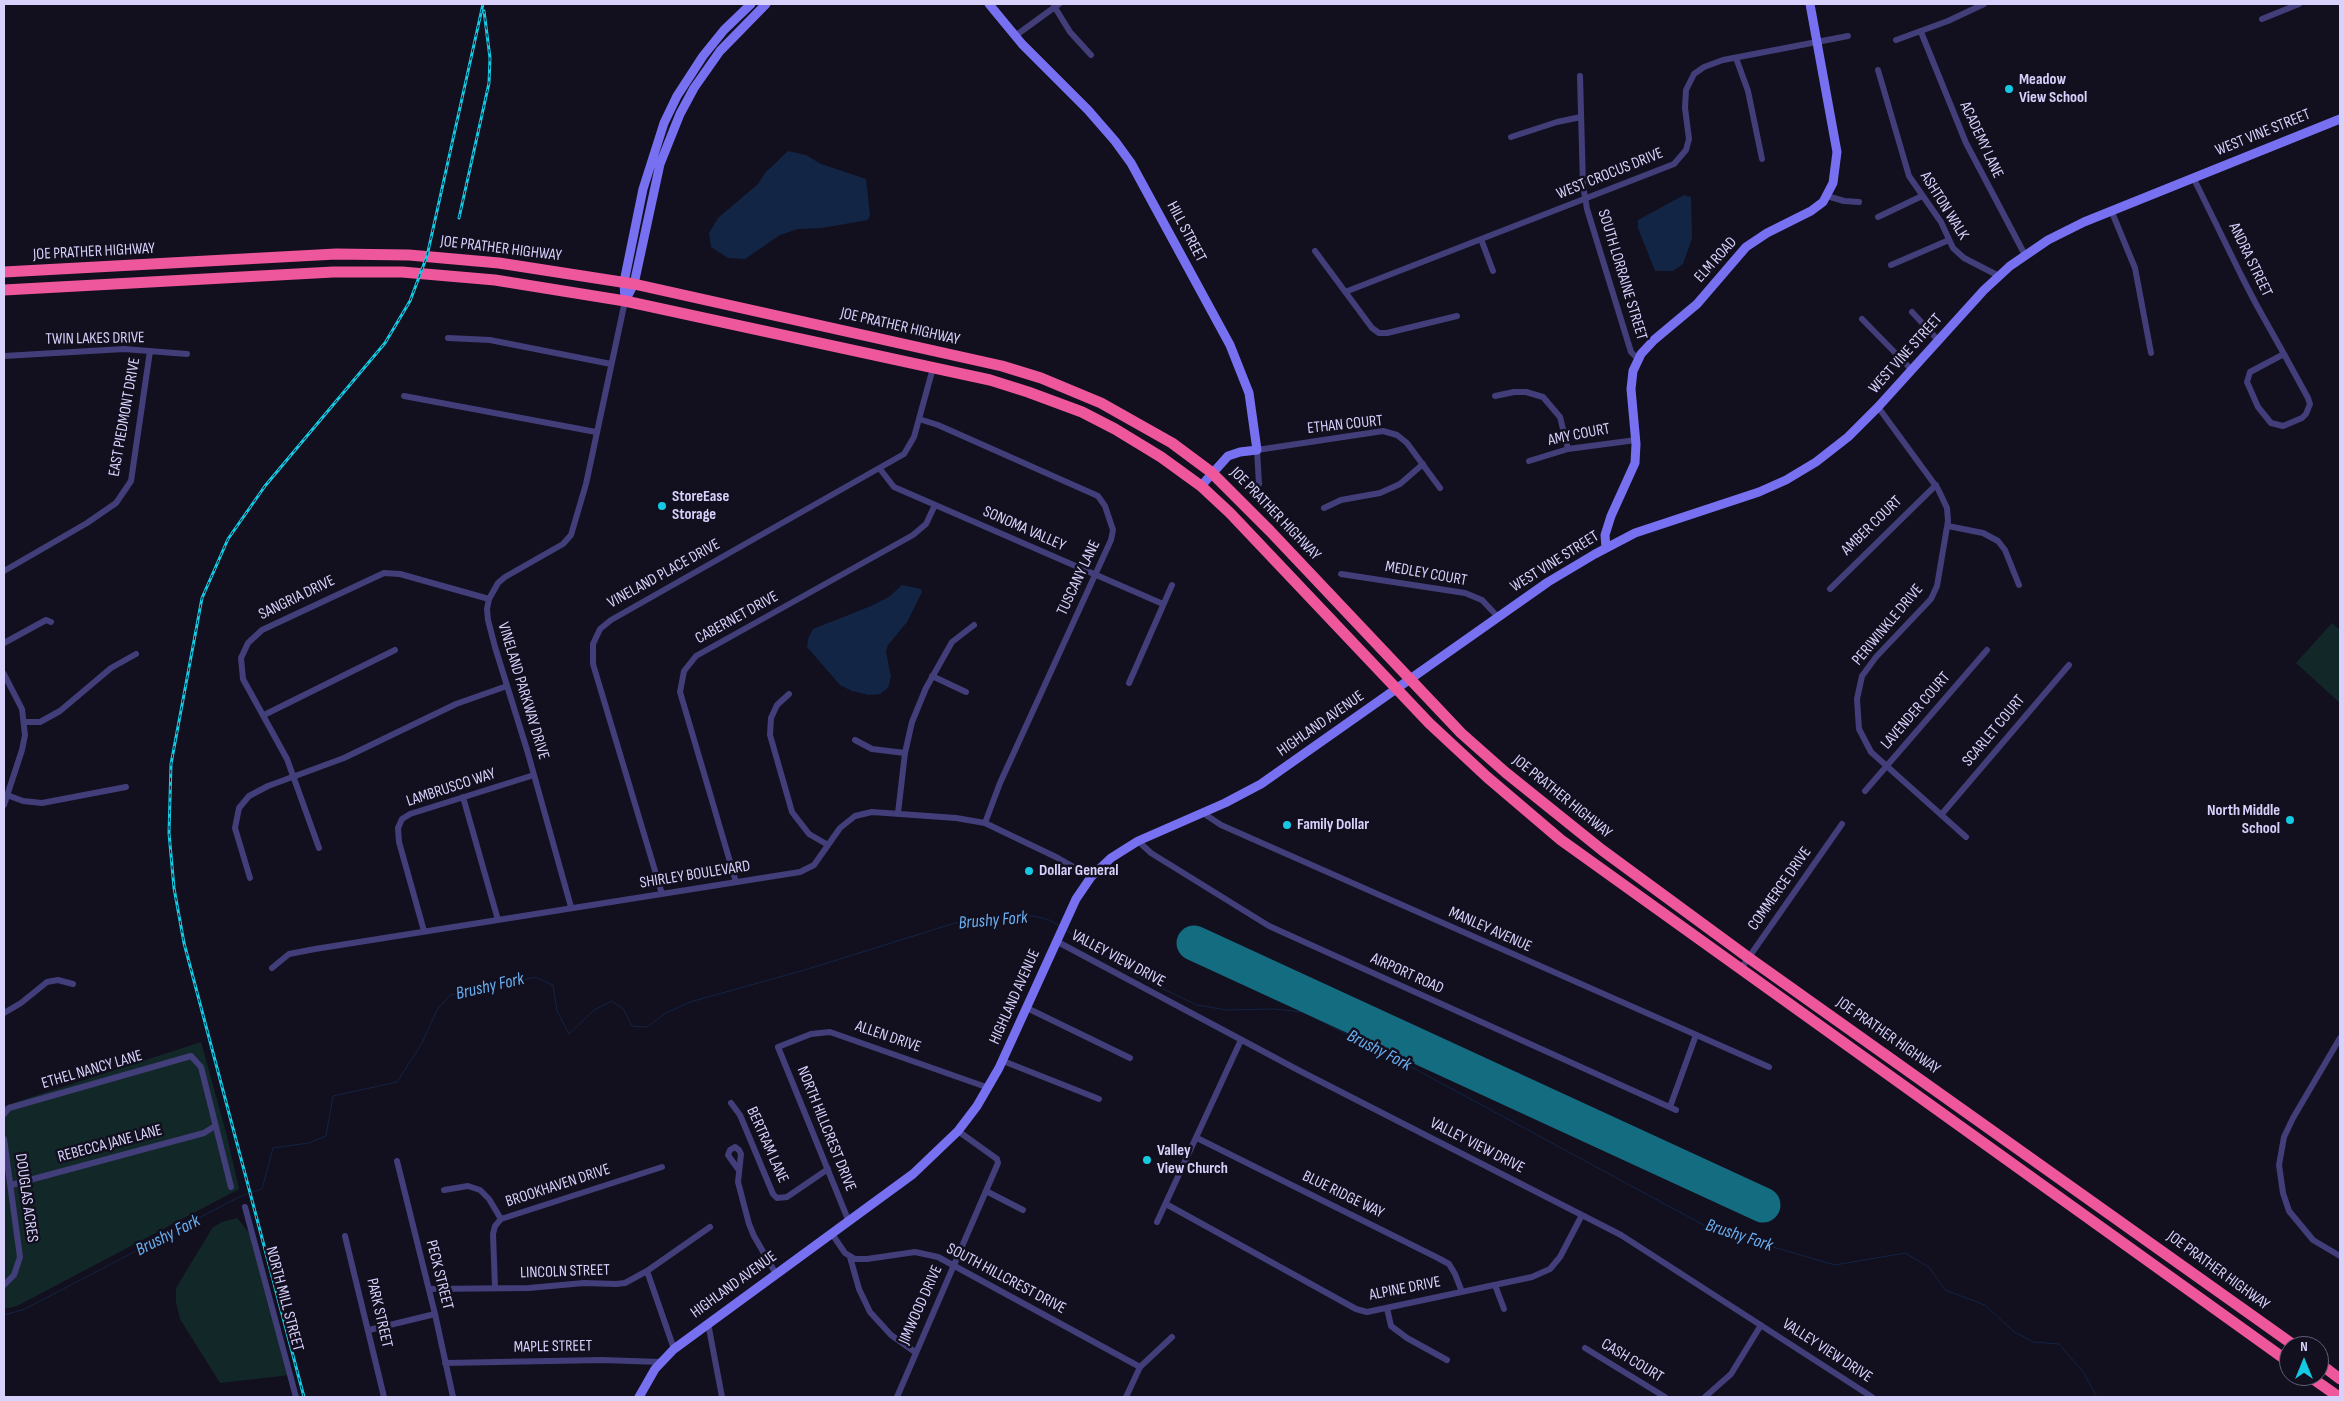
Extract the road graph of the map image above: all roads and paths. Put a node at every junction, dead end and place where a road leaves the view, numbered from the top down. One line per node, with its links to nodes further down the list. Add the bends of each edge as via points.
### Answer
1 (751, 4): 37 (main road, via 703,56 664,123 643,189)
2 (766, 4): 37 (main road, via 720,51 680,114 660,164)
3 (989, 4): 10 (main road, HILL STREET)
4 (1810, 4): 13 (main road, ELM ROAD)
5 (1984, 4): 9 (street)
6 (2300, 4): 8 (street)
7 (1056, 5): 10 (street); 14 (street, via 1070,32)
8 (2262, 19)
9 (1921, 32): 12 (street); 32 (street, ACADEMY LANE, via 1966,143)
10 (1015, 36): 62 (main road, HILL STREET, via 1115,141 1138,174 1230,345 1249,393)
11 (1848, 36): 13 (street, WEST CROCUS DRIVE)
12 (1896, 40)
13 (1817, 42): 15 (street, WEST CROCUS DRIVE); 23 (main road, ELM ROAD, via 1837,152 1836,175)
14 (1091, 55)
15 (1736, 58): 21 (street, via 1748,90); 25 (street, WEST CROCUS DRIVE, via 1704,66 1691,79 1685,96 1689,139 1679,160 1668,168)
16 (1878, 70): 24 (street, ASHTON WALK, via 1908,176)
17 (1580, 76): 18 (street, SOUTH LORRAINE STREET)
18 (1581, 118): 20 (street); 25 (street, SOUTH LORRAINE STREET)
19 (2340, 119): 22 (main road, WEST VINE STREET)
20 (1511, 137)
21 (1762, 159)
22 (2193, 177): 27 (main road, WEST VINE STREET); 49 (street, ANDRA STREET)
23 (1827, 196): 26 (street); 51 (main road, ELM ROAD, via 1804,216 1767,232 1746,247 1697,304 1654,340)
24 (1922, 196): 28 (street); 30 (street, ASHTON WALK, via 1941,222)
25 (1585, 199): 29 (street, WEST CROCUS DRIVE); 51 (street, SOUTH LORRAINE STREET, via 1631,352)
26 (1858, 202)
27 (2112, 210): 32 (main road, WEST VINE STREET, via 2061,233); 47 (street, via 2135,268)
28 (1878, 217)
29 (1481, 239): 34 (street); 39 (street, WEST CROCUS DRIVE)
30 (1949, 240): 33 (street); 36 (street, ASHTON WALK, via 1964,258)
31 (1315, 251): 39 (street)
32 (2025, 255): 36 (main road, WEST VINE STREET)
33 (1891, 265)
34 (1493, 271)
35 (4, 272): 37 (highway, JOE PRATHER HIGHWAY, via 288,256 409,255 499,263)
36 (1999, 276): 45 (main road, WEST VINE STREET)
37 (629, 283): 40 (main road); 66 (highway, JOE PRATHER HIGHWAY, via 1002,366 1041,378 1137,421)
38 (4, 290): 40 (highway, JOE PRATHER HIGHWAY, via 285,273 402,272 529,284)
39 (1346, 292): 42 (street, via 1379,333)
40 (625, 301): 52 (street); 53 (highway, JOE PRATHER HIGHWAY)
41 (1912, 312): 45 (street)
42 (1456, 316)
43 (1862, 319): 54 (street)
44 (448, 338): 52 (street, via 490,340)
45 (1938, 340): 54 (main road, WEST VINE STREET)
46 (150, 351): 48 (street, TWIN LAKES DRIVE); 50 (street, TWIN LAKES DRIVE, via 124,349); 75 (street, EAST PIEDMONT DRIVE, via 131,481 116,503)
47 (2151, 353)
48 (187, 354)
49 (2284, 354): 49 (street, ANDRA STREET, via 2250,372 2247,382 2258,407 2271,423 2282,426 2302,418 2310,404)
50 (4, 356)
51 (1638, 359): 60 (main road, ELM ROAD, via 1631,389)
52 (611, 364): 59 (street)
53 (933, 368): 58 (street, VINELAND PLACE DRIVE); 69 (highway, JOE PRATHER HIGHWAY, via 1020,389 1082,412 1146,447)
54 (1912, 370): 57 (main road, WEST VINE STREET)
55 (404, 396): 59 (street)
56 (1495, 396): 61 (street, via 1526,392 1544,397 1560,417)
57 (1878, 408): 68 (street, PERIWINKLE DRIVE); 74 (main road, WEST VINE STREET, via 1828,453 1786,480 1740,499 1636,533)
58 (918, 420): 65 (street, VINELAND PLACE DRIVE, via 914,437 904,454); 77 (street, TUSCANY LANE, via 938,425 1098,496 1113,530)
59 (596, 432): 81 (street, via 586,484 571,534 563,544 505,577)
60 (1636, 440): 61 (street, AMY COURT); 74 (main road, ELM ROAD, via 1635,463 1604,536)
61 (1568, 449): 63 (street, AMY COURT)
62 (1257, 450): 64 (street, ETHAN COURT, via 1383,431 1397,435); 66 (main road, via 1228,456); 67 (street)
63 (1529, 460)
64 (1423, 464): 70 (street, ETHAN COURT); 72 (street, via 1400,484 1380,493 1341,500)
65 (880, 469): 71 (street, SONOMA VALLEY, via 894,487); 123 (street, VINELAND PLACE DRIVE, via 600,629 593,644 593,664)
66 (1212, 472): 69 (main road); 93 (highway, JOE PRATHER HIGHWAY)
67 (1259, 484)
68 (1936, 485): 73 (street, PERIWINKLE DRIVE, via 1947,508); 80 (street, AMBER COURT)
69 (1200, 486): 96 (highway, JOE PRATHER HIGHWAY, via 1251,533)
70 (1440, 488)
71 (935, 505): 77 (street, SONOMA VALLEY); 122 (street, CABERNET DRIVE, via 926,524 913,535 696,656 684,671 680,692)
72 (1324, 508)
73 (1948, 526): 79 (street, via 1983,533 1998,541); 103 (street, PERIWINKLE DRIVE, via 1937,586 1931,599 1876,656 1860,684 1856,707 1859,729 1867,747)
74 (1606, 548): 83 (main road, WEST VINE STREET)
75 (4, 571)
76 (1341, 574): 83 (street, MEDLEY COURT, via 1471,595 1489,606)
77 (1095, 575): 82 (street, SONOMA VALLEY); 114 (street, TUSCANY LANE, via 1000,783)
78 (1172, 585): 82 (street)
79 (2019, 585)
80 (1830, 589)
81 (488, 599): 95 (street, VINELAND PARKWAY DRIVE, via 488,620); 99 (street, SANGRIA DRIVE, via 400,574 384,573 262,630 248,643 241,664 243,678)
82 (1163, 604): 94 (street)
83 (1498, 617): 93 (main road, HIGHLAND AVENUE)
84 (52, 622): 86 (street, via 46,620)
85 (974, 625): 92 (street, via 952,642)
86 (4, 644)
87 (395, 650): 99 (street)
88 (1987, 650): 103 (street, LAVENDER COURT)
89 (136, 654): 100 (street, via 111,668 60,711 40,722)
90 (2068, 665): 113 (street, SCARLET COURT)
91 (4, 674): 100 (street, via 22,709)
92 (932, 676): 97 (street); 102 (street, via 912,722)
93 (1410, 680): 96 (main road, HIGHLAND AVENUE); 128 (highway, JOE PRATHER HIGHWAY, via 1461,733 1505,772 1602,850)
94 (1128, 683)
95 (507, 686): 104 (street, VINELAND PARKWAY DRIVE); 105 (street, via 470,698 344,758)
96 (1396, 689): 112 (main road, HIGHLAND AVENUE, via 1266,780); 130 (highway, JOE PRATHER HIGHWAY, via 1456,749 1539,822)
97 (966, 692)
98 (789, 694): 118 (street, via 771,718 770,735 792,812 809,834)
99 (264, 715): 105 (street, SANGRIA DRIVE)
100 (24, 722): 108 (street, via 22,750)
101 (855, 740): 102 (street, via 872,748)
102 (905, 753): 111 (street)
103 (1886, 766): 107 (street, LAVENDER COURT); 113 (street, PERIWINKLE DRIVE)
104 (534, 775): 109 (street, LAMBRUSCO WAY); 124 (street, VINELAND PARKWAY DRIVE)
105 (293, 777): 119 (street, SANGRIA DRIVE); 121 (street, via 257,791 239,808 235,834)
106 (126, 787): 108 (street, via 42,803)
107 (1865, 791)
108 (7, 795): 110 (street)
109 (463, 797): 125 (street); 126 (street, LAMBRUSCO WAY, via 410,814 399,823 399,842)
110 (4, 805)
111 (898, 813): 114 (street, SHIRLEY BOULEVARD); 118 (street, SHIRLEY BOULEVARD, via 872,812 855,816 840,828)
112 (1203, 813): 117 (main road, HIGHLAND AVENUE); 134 (street, MANLEY AVENUE, via 1221,826)
113 (1941, 815): 116 (street, PERIWINKLE DRIVE)
114 (986, 823): 120 (street, SHIRLEY BOULEVARD)
115 (1842, 824): 128 (street, COMMERCE DRIVE)
116 (1966, 837)
117 (1138, 841): 120 (main road, HIGHLAND AVENUE); 134 (street, AIRPORT ROAD, via 1151,853 1269,926 1673,1108)
118 (828, 845): 122 (street, SHIRLEY BOULEVARD, via 814,865 800,872)
119 (319, 848)
120 (1091, 876): 127 (main road, HIGHLAND AVENUE, via 1078,895)
121 (250, 878)
122 (736, 882): 123 (street, SHIRLEY BOULEVARD)
123 (662, 894): 124 (street, SHIRLEY BOULEVARD)
124 (572, 907): 125 (street, SHIRLEY BOULEVARD)
125 (498, 920): 126 (street, SHIRLEY BOULEVARD)
126 (424, 931): 129 (street, SHIRLEY BOULEVARD, via 289,954)
127 (1058, 938): 132 (main road, HIGHLAND AVENUE); 136 (street, VALLEY VIEW DRIVE)
128 (1749, 958): 130 (street, COMMERCE DRIVE); 183 (highway, JOE PRATHER HIGHWAY)
129 (272, 968)
130 (1740, 970): 188 (highway, JOE PRATHER HIGHWAY)
131 (73, 984): 133 (street, via 58,980 47,982)
132 (1027, 1008): 138 (street); 139 (main road, HIGHLAND AVENUE)
133 (4, 1013)
134 (1696, 1036): 140 (street, MANLEY AVENUE)
135 (2340, 1038): 168 (street, via 2293,1118 2284,1137 2279,1165 2282,1193 2289,1211 2313,1240)
136 (1241, 1040): 147 (street); 160 (street, VALLEY VIEW DRIVE)
137 (778, 1047): 141 (street, ALLEN DRIVE, via 811,1034 830,1032); 151 (street, NORTH HILLCREST DRIVE)
138 (1130, 1058)
139 (1003, 1061): 141 (main road, HIGHLAND AVENUE); 142 (street)
140 (1769, 1067)
141 (988, 1088): 146 (main road, HIGHLAND AVENUE)
142 (1099, 1099)
143 (731, 1104): 151 (street, BERTRAM LANE, via 740,1115 777,1198 787,1197)
144 (4, 1114): 145 (street, ETHEL NANCY LANE, via 9,1108 191,1056 201,1068)
145 (215, 1126): 153 (street, REBECCA JANE LANE, via 204,1133); 154 (street)
146 (958, 1131): 156 (street, JIMWOOD DRIVE, via 997,1159); 162 (main road, HIGHLAND AVENUE, via 913,1174)
147 (1197, 1138): 157 (street); 176 (street, BLUE RIDGE WAY, via 1449,1264)
148 (4, 1139): 153 (street, DOUGLAS ACRES)
149 (397, 1161): 175 (street, PECK STREET)
150 (662, 1167): 161 (street, BROOKHAVEN DRIVE)
151 (828, 1168): 162 (street, NORTH HILLCREST DRIVE)
152 (738, 1169): 171 (street, via 739,1187 752,1232)
153 (11, 1186): 172 (street, DOUGLAS ACRES, via 20,1257 14,1275)
154 (231, 1187)
155 (444, 1190): 161 (street, via 468,1186 480,1190)
156 (986, 1191): 159 (street); 169 (street, JIMWOOD DRIVE)
157 (1166, 1204): 163 (street); 177 (street, ALPINE DRIVE, via 1356,1309 1367,1312)
158 (245, 1207): 196 (street, NORTH MILL STREET)
159 (1023, 1210)
160 (1582, 1215): 173 (street, ALPINE DRIVE, via 1550,1269 1532,1277); 181 (street, VALLEY VIEW DRIVE, via 1640,1247)
161 (501, 1219): 174 (street, BROOKHAVEN DRIVE, via 493,1234)
162 (849, 1222): 165 (main road, HIGHLAND AVENUE)
163 (1157, 1222)
164 (710, 1227): 170 (street, LINCOLN STREET)
165 (832, 1234): 167 (street); 171 (main road, HIGHLAND AVENUE)
166 (345, 1236): 182 (street, PARK STREET)
167 (850, 1256): 169 (street, SOUTH HILLCREST DRIVE, via 867,1260 923,1252); 187 (street, via 870,1312 891,1335)
168 (2340, 1256)
169 (954, 1265): 187 (street, JIMWOOD DRIVE); 192 (street, SOUTH HILLCREST DRIVE)
170 (647, 1271): 174 (street, LINCOLN STREET, via 616,1284); 186 (street)
171 (776, 1274): 180 (main road, HIGHLAND AVENUE)
172 (4, 1285)
173 (1495, 1285): 176 (street, ALPINE DRIVE); 178 (street)
174 (494, 1287): 175 (street, LINCOLN STREET)
175 (429, 1288): 179 (street, PECK STREET)
176 (1462, 1292): 177 (street, ALPINE DRIVE)
177 (1387, 1308): 189 (street, via 1391,1326)
178 (1504, 1309)
179 (436, 1314): 182 (street); 191 (street, PECK STREET)
180 (708, 1323): 186 (main road, HIGHLAND AVENUE); 200 (street)
181 (1761, 1325): 204 (street, via 1731,1374); 205 (street, VALLEY VIEW DRIVE)
182 (369, 1330): 197 (street, PARK STREET)
183 (2281, 1336)
184 (1172, 1337): 192 (street)
185 (1585, 1348): 203 (street, CASH COURT)
186 (674, 1349): 190 (main road, HIGHLAND AVENUE)
187 (915, 1352): 201 (street, JIMWOOD DRIVE)
188 (2279, 1355)
189 (1447, 1360)
190 (660, 1362): 191 (street, MAPLE STREET); 199 (main road, HIGHLAND AVENUE)
191 (445, 1363): 198 (street, PECK STREET)
192 (1140, 1367): 202 (street)
193 (2329, 1371): 194 (highway)
194 (2340, 1379)
195 (2323, 1386): 206 (highway)
196 (296, 1397)
197 (384, 1397)
198 (453, 1397)
199 (639, 1397)
200 (722, 1397)
201 (897, 1397)
202 (1126, 1397)
203 (1665, 1397)
204 (1705, 1397)
205 (1872, 1397)
206 (2339, 1397)

